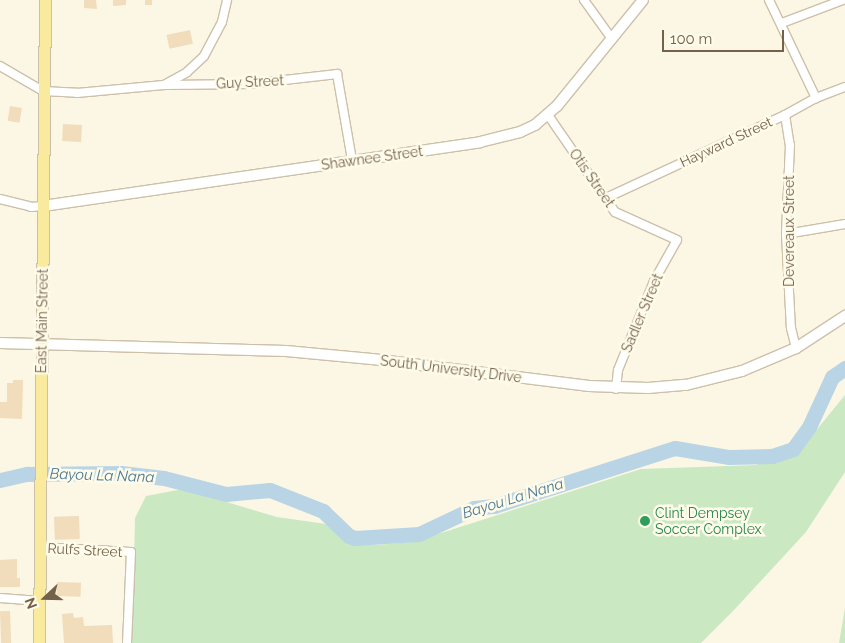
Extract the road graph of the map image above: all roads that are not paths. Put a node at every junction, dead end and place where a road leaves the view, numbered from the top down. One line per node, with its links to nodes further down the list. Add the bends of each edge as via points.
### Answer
1 (45, 0): 12 (main road, East Main Street)
2 (227, 0): 10 (street, via 222,22 204,56 187,72)
3 (584, 0): 8 (street)
4 (644, 0): 8 (main road, Shawnee Street)
5 (769, 0): 7 (street)
6 (843, 0): 7 (street)
7 (782, 23): 13 (street)
8 (612, 39): 14 (main road, Shawnee Street)
9 (0, 66): 12 (street)
10 (164, 85): 12 (street, Guy Street, via 77,93); 16 (street, Guy Street, via 249,84 337,74)
11 (845, 87): 13 (street, Hayward Street)
12 (43, 91): 19 (main road, East Main Street)
13 (816, 98): 15 (street, Hayward Street)
14 (548, 115): 16 (main road, Shawnee Street, via 535,125 506,137); 17 (street, Otis Street)
15 (785, 115): 17 (street, Hayward Street); 21 (street, Devereaux Street, via 790,145)
16 (352, 160): 19 (main road, Shawnee Street)
17 (606, 198): 22 (street, Otis Street, via 625,218)
18 (0, 199): 19 (street, via 31,207)
19 (43, 206): 25 (main road, East Main Street)
20 (845, 224): 21 (street)
21 (786, 234): 26 (street, Devereaux Street, via 791,328)
22 (676, 240): 27 (street, Sadler Street, via 650,290 618,370)
23 (845, 316): 26 (main road, South University Drive)
24 (0, 343): 25 (main road, South University Drive)
25 (42, 345): 27 (main road, South University Drive, via 162,345 286,351); 28 (main road, East Main Street)
26 (796, 348): 27 (main road, South University Drive, via 718,378 686,385)
27 (616, 388)
28 (40, 548): 30 (main road, East Main Street); 32 (street, Rulfs Street, via 131,552)
29 (0, 598): 30 (street)
30 (40, 601): 31 (main road, East Main Street)
31 (39, 643)
32 (127, 643)

